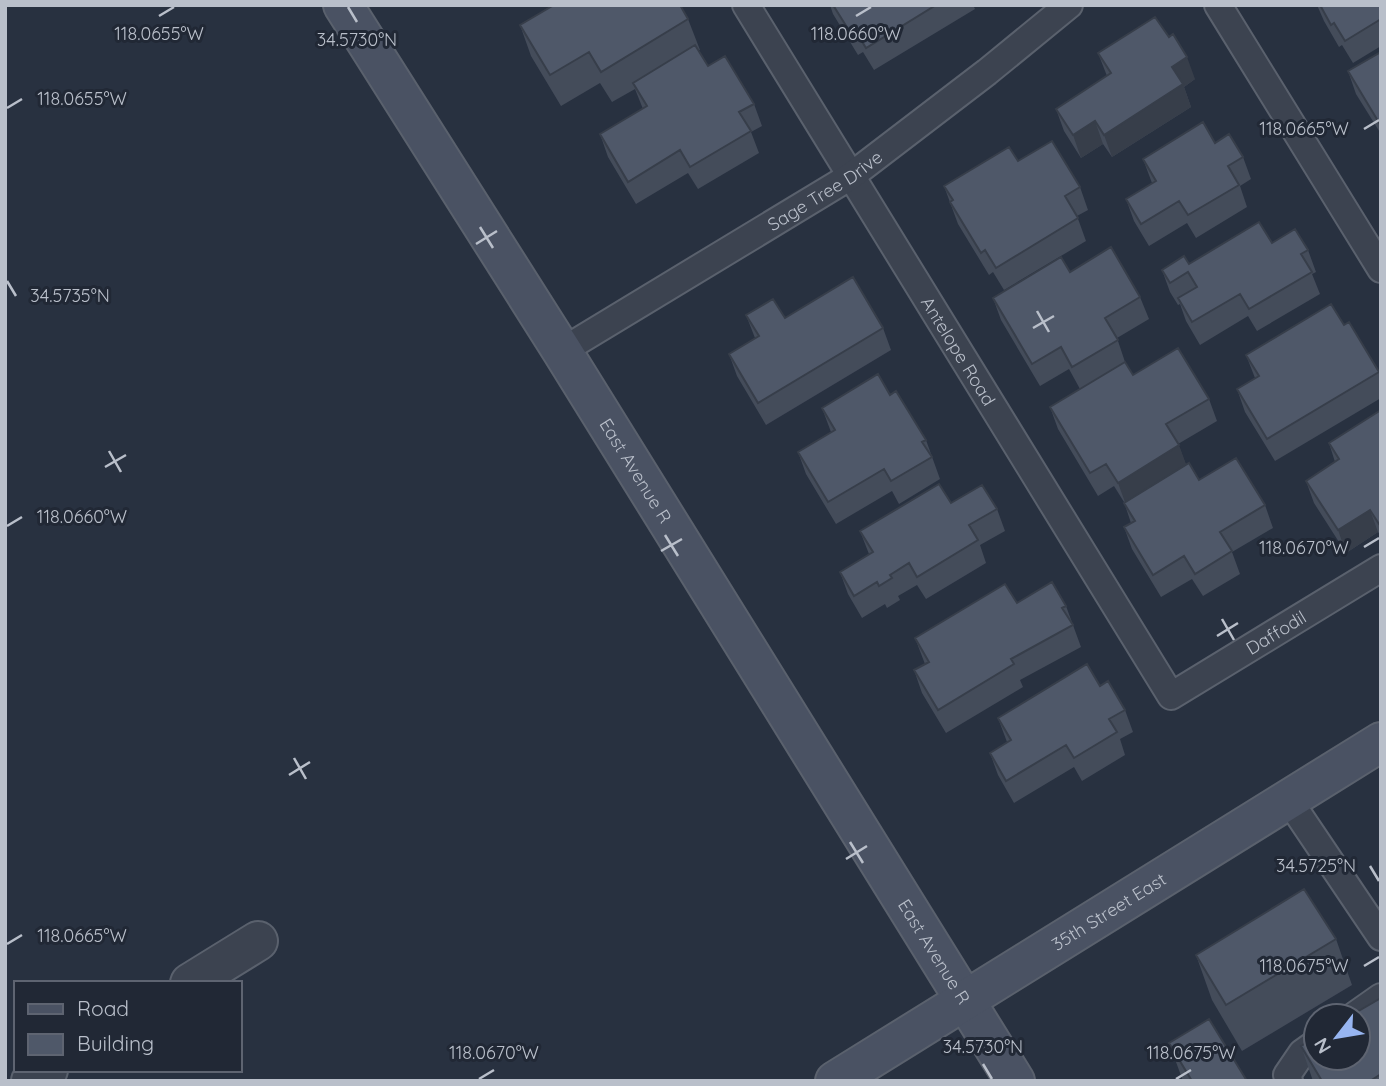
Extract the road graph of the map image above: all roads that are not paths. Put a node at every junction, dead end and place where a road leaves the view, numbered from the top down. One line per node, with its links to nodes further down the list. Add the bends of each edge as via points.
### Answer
1 (343, 5): 7 (main road, East Avenue R)
2 (746, 5): 5 (lane, Antelope Road)
3 (1069, 5): 5 (lane, Sage Tree Drive)
4 (1218, 5): 6 (lane)
5 (851, 176): 7 (lane, Sage Tree Drive); 9 (lane, Antelope Road)
6 (1381, 269)
7 (562, 351): 15 (main road, East Avenue R)
8 (1381, 568): 9 (lane, Daffodil)
9 (1171, 696)
10 (1381, 742): 11 (main road, 35th Street East)
11 (1287, 799): 12 (lane); 15 (main road, 35th Street East)
12 (1381, 937)
13 (258, 941): 14 (street)
14 (193, 981)
15 (965, 1000): 17 (main road, 35th Street East); 18 (main road, East Avenue R)
16 (1302, 1054): 19 (lane, via 1287,1075)
17 (835, 1081)
18 (1015, 1081)
19 (1289, 1081)

